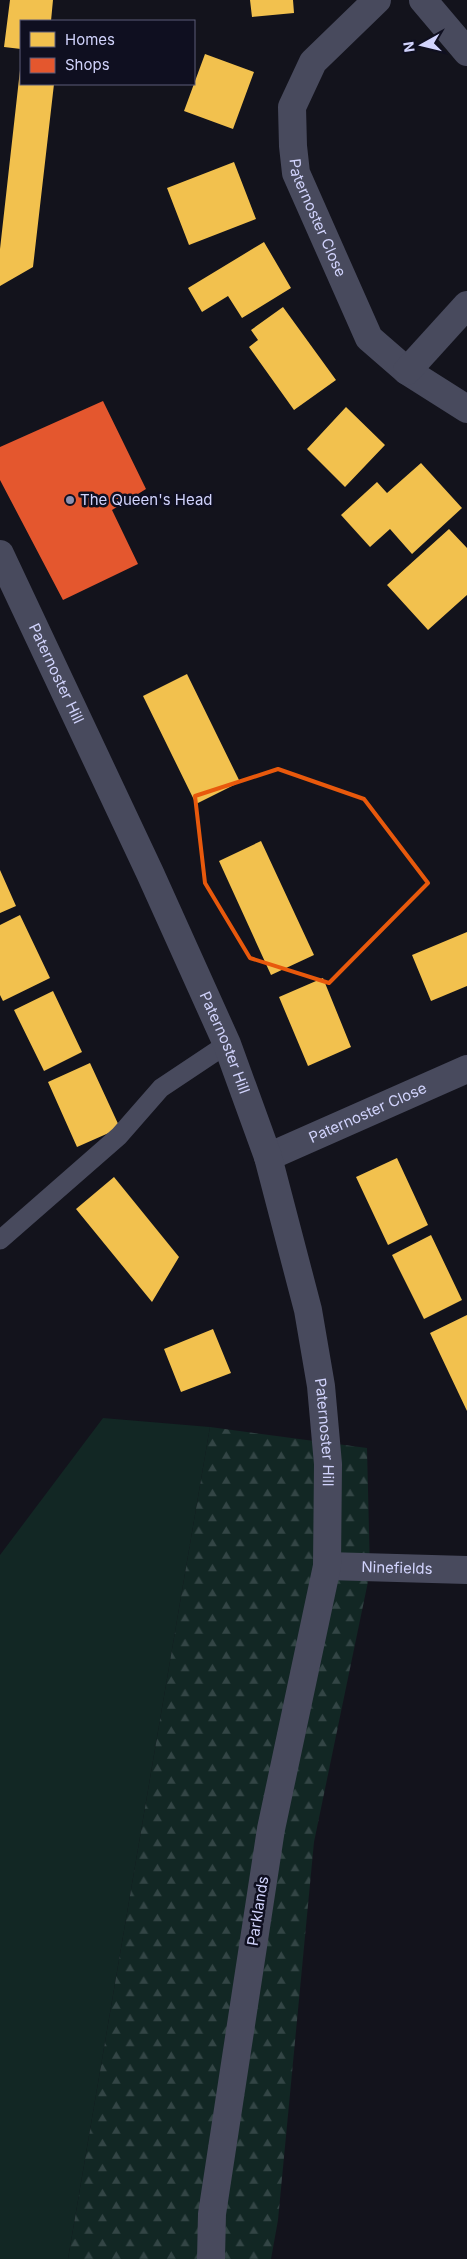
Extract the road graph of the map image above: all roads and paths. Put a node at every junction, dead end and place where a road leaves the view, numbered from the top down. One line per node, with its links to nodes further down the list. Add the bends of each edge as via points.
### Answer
1 (377, 0): 5 (street, Paternoster Close, via 313,62 292,107 293,146 296,173 369,338)
2 (423, 0): 3 (street)
3 (467, 52)
4 (467, 305): 5 (street)
5 (407, 371): 6 (street, Paternoster Close)
6 (467, 409)
7 (0, 554): 8 (street, Paternoster Hill)
8 (227, 1044): 10 (street, Paternoster Hill); 11 (lane, via 161,1088 120,1136)
9 (467, 1069): 10 (street, Paternoster Close)
10 (268, 1157): 12 (street, Paternoster Hill, via 308,1310 321,1386 328,1464)
11 (0, 1240)
12 (327, 1566): 13 (street, Ninefields); 14 (street, Parklands, via 271,1829 212,2214)
13 (467, 1570)
14 (211, 2259)

